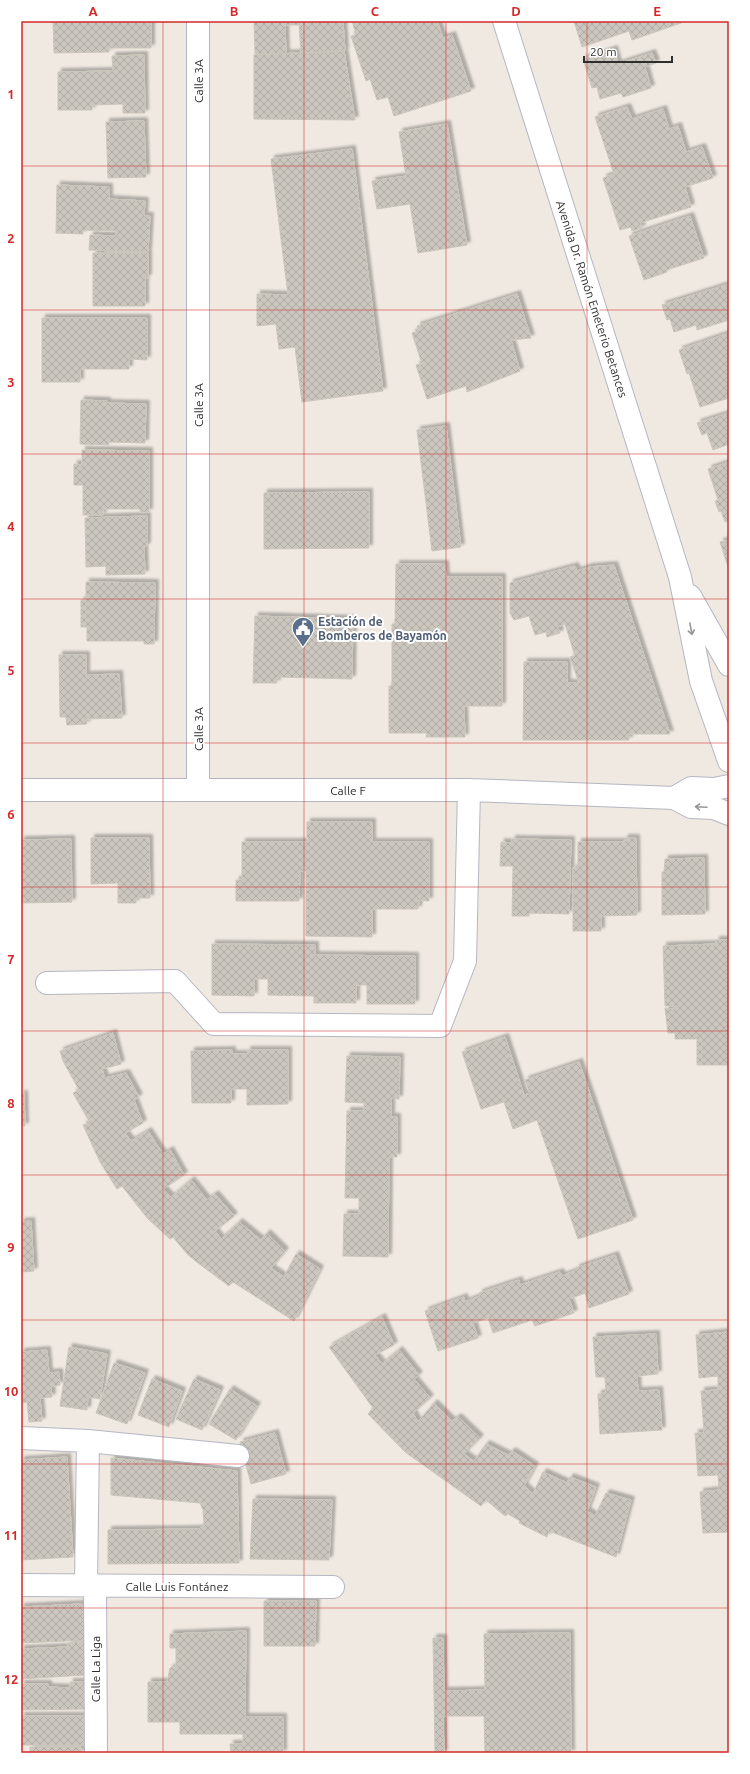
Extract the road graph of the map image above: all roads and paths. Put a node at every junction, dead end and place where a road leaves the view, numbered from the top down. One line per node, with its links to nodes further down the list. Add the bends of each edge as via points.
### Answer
1 (198, 21): 7 (street, Calle 3A)
2 (504, 21): 3 (street, Avenida Dr. Ramón Emeterio Betances)
3 (680, 577): 4 (street, Avenida Dr. Ramón Emeterio Betances); 5 (street, Avenida Dr. Ramón Emeterio Betances, one-way to 5, via 701,681)
4 (729, 665)
5 (729, 761)
6 (729, 786): 10 (street, via 714,789 691,788)
7 (198, 789): 8 (street, Calle F); 9 (street, Calle F)
8 (21, 790)
9 (469, 790): 10 (street, Calle F); 12 (street, via 465,961 440,1026 214,1024 175,980)
10 (674, 798): 11 (street, Calle F, one-way to 10, via 714,808 691,807)
11 (729, 814)
12 (47, 983)
13 (21, 1438): 14 (street)
14 (88, 1441): 15 (street); 17 (street, Calle La Liga)
15 (238, 1456)
16 (21, 1585): 17 (street, Calle Luis Fontánez)
17 (90, 1585): 18 (street, Calle Luis Fontánez); 19 (street, Calle La Liga)
18 (333, 1587)
19 (96, 1753)

